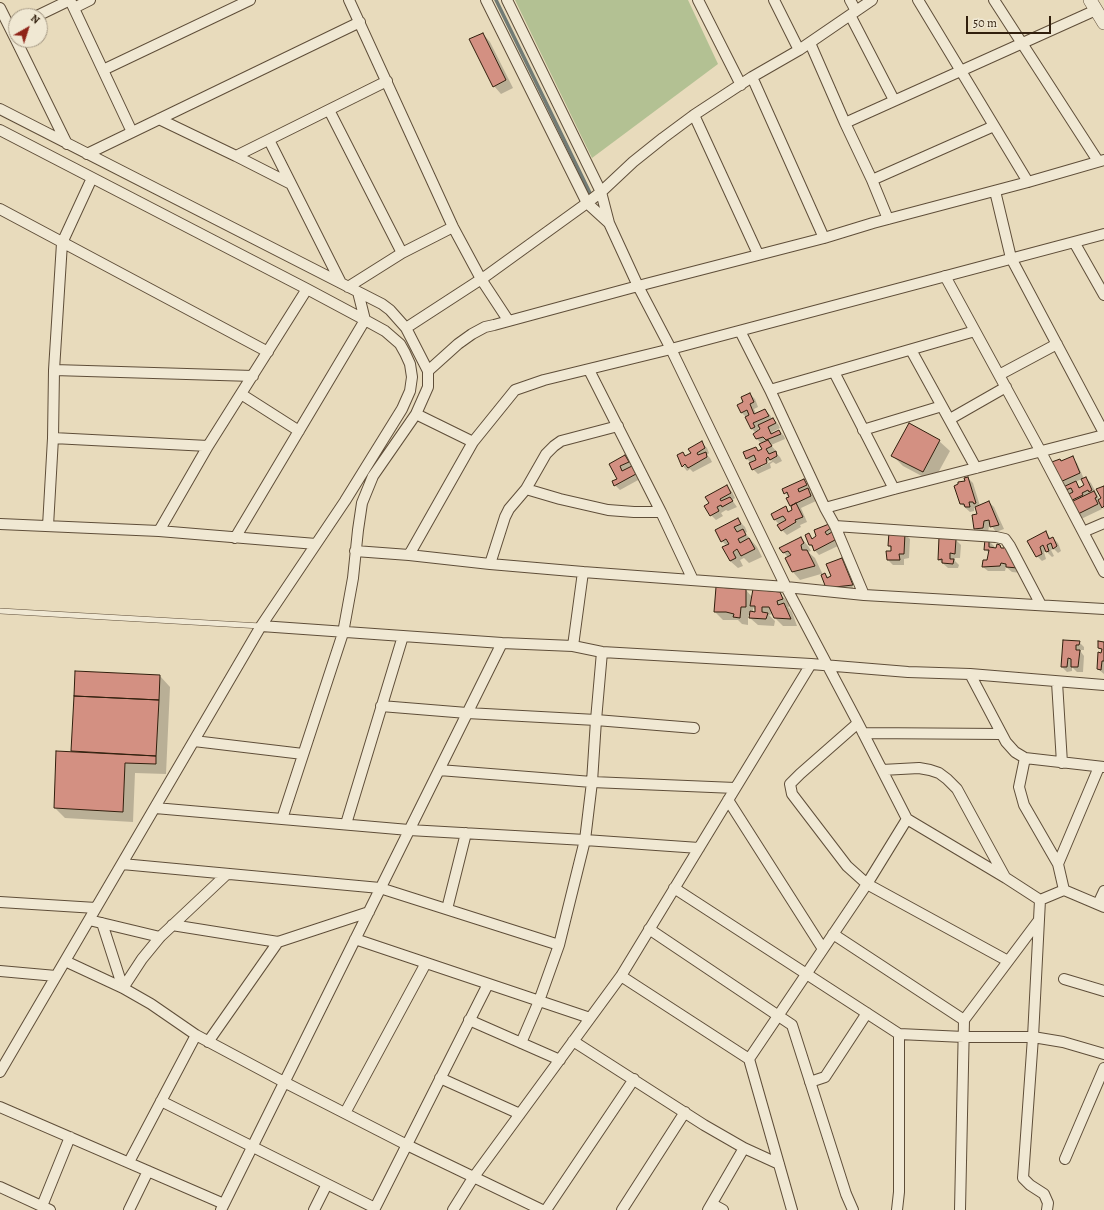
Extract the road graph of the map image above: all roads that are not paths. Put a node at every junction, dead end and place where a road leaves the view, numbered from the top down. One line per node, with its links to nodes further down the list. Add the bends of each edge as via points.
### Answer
1 (90, 0): 12 (street)
2 (250, 0): 24 (street)
3 (350, 0): 18 (street)
4 (486, 0): 49 (street)
5 (507, 0): 48 (street)
6 (698, 0): 28 (street)
7 (774, 0): 23 (street)
8 (850, 0): 16 (street)
9 (872, 0): 16 (street)
10 (918, 0): 25 (street)
11 (994, 0): 21 (street)
12 (71, 3): 15 (street); 24 (street)
13 (1093, 5): 19 (street); 21 (street)
14 (0, 8): 17 (street)
15 (48, 12)
16 (853, 13): 20 (street); 29 (street)
17 (8, 20)
18 (360, 22): 27 (street); 33 (street)
19 (1104, 23)
20 (810, 43): 23 (street); 34 (street)
21 (1022, 44): 25 (street); 42 (street)
22 (20, 48): 39 (street)
23 (799, 50): 26 (street)
24 (103, 70): 37 (street)
25 (961, 71): 29 (street); 35 (street)
26 (752, 78): 28 (street); 55 (street)
27 (387, 81): 31 (street); 53 (street)
28 (741, 85): 32 (street)
29 (894, 100): 34 (street)
30 (0, 109): 39 (street)
31 (329, 110): 38 (street); 58 (street)
32 (694, 115): 48 (street, via 633,162); 59 (street)
33 (159, 119): 37 (street); 41 (street)
34 (845, 122): 44 (street)
35 (994, 126): 44 (street); 45 (street)
36 (0, 130): 43 (street)
37 (132, 132): 40 (street)
38 (269, 140): 41 (street); 46 (street)
39 (67, 144): 40 (street)
40 (87, 154): 63 (street)
41 (236, 156): 46 (street)
42 (1101, 160): 45 (street)
43 (92, 178): 56 (street); 65 (street)
44 (872, 180): 51 (street)
45 (1028, 182): 47 (street)
46 (291, 184): 63 (street)
47 (994, 191): 51 (street); 60 (street)
48 (601, 192): 49 (street); 52 (street)
49 (587, 203): 52 (street); 62 (street)
50 (0, 209): 56 (street)
51 (888, 219): 55 (street)
52 (609, 223): 64 (street)
53 (453, 227): 58 (street); 62 (street)
54 (1104, 234): 57 (street)
55 (824, 238): 59 (street)
56 (62, 242): 76 (street); 77 (street)
57 (1074, 242): 60 (street); 67 (street)
58 (402, 253): 63 (street)
59 (758, 254): 64 (street)
60 (1011, 258): 61 (street); 73 (street)
61 (945, 276): 71 (street); 72 (street)
62 (482, 279): 69 (street); 70 (street)
63 (345, 285): 66 (street)
64 (638, 286): 69 (street); 74 (street)
65 (307, 289): 68 (street); 76 (street)
66 (358, 292): 68 (street); 70 (street, via 390,310)
67 (1104, 295)
68 (365, 320): 91 (street); 109 (street, via 400,344 410,364 410,391 402,409)
69 (508, 320): 79 (street, via 472,334)
70 (406, 328): 79 (street)
71 (740, 331): 74 (street); 84 (street)
72 (975, 331): 75 (street); 81 (street)
73 (1057, 344): 81 (street); 92 (street)
74 (671, 349): 78 (street); 116 (street)
75 (911, 350): 80 (street); 86 (street)
76 (268, 352): 82 (street)
77 (54, 370): 82 (street); 93 (street)
78 (589, 370): 89 (street); 94 (street, via 544,380 515,390)
79 (428, 371): 87 (street, via 428,387)
80 (834, 372): 84 (street); 90 (street)
81 (999, 375): 83 (street)
82 (253, 376): 85 (street)
83 (1006, 387): 88 (street); 96 (street)
84 (770, 390): 100 (street)
85 (241, 394): 91 (street); 95 (street)
86 (942, 406): 88 (street); 90 (street)
87 (416, 414): 94 (street); 110 (street, via 372,476 362,503)
88 (950, 419): 97 (street)
89 (618, 426): 98 (street, via 561,441 546,454); 101 (street)
90 (863, 430): 99 (street)
91 (299, 432): 108 (street)
92 (1104, 434): 96 (street)
93 (53, 438): 95 (street); 104 (street)
94 (473, 442): 111 (street)
95 (208, 446): 106 (street)
96 (1041, 452): 97 (street); 107 (street)
97 (976, 468): 99 (street)
98 (526, 489): 101 (street, via 560,500 608,510); 112 (street, via 509,508)
99 (894, 489): 100 (street)
100 (825, 508): 105 (street)
101 (661, 512): 115 (street)
102 (1104, 522): 107 (street)
103 (0, 524): 104 (street)
104 (48, 526): 106 (street)
105 (835, 526): 117 (street); 118 (street, via 1005,539)
106 (159, 531): 108 (street)
107 (1083, 532): 114 (street)
108 (236, 538): 109 (street)
109 (316, 544): 121 (street)
110 (355, 551): 111 (street); 122 (street)
111 (409, 555): 112 (street)
112 (490, 564): 113 (street)
113 (582, 572): 115 (street); 125 (street)
114 (1104, 572)
115 (693, 580): 116 (street)
116 (786, 588): 117 (street); 128 (street)
117 (864, 595): 118 (street)
118 (1041, 605): 119 (street)
119 (1104, 609)
120 (0, 611): 121 (lane)
121 (261, 626): 122 (street); 139 (street)
122 (343, 633): 123 (street); 140 (street)
123 (402, 636): 124 (street); 132 (street)
124 (502, 644): 125 (street); 133 (street)
125 (573, 646): 126 (street)
126 (602, 652): 127 (street); 134 (street)
127 (811, 664): 128 (street); 147 (street)
128 (827, 666): 129 (street); 135 (street)
129 (970, 674): 130 (street); 138 (street)
130 (1057, 682): 131 (street); 142 (street)
131 (1104, 685)
132 (381, 706): 133 (street); 152 (street)
133 (467, 713): 134 (street); 144 (street)
134 (596, 720): 136 (street); 146 (street)
135 (858, 723): 137 (street); 161 (street, via 790,784 792,794 847,866)
136 (694, 728)
137 (863, 733): 138 (street); 145 (street)
138 (1001, 734): 141 (street, via 1015,752)
139 (194, 741): 140 (street); 149 (street)
140 (303, 754): 150 (street)
141 (1025, 758): 142 (street); 158 (street, via 1019,787 1024,805)
142 (1062, 763): 143 (street)
143 (1102, 767): 158 (street)
144 (439, 770): 146 (street); 153 (street)
145 (882, 770): 151 (street); 160 (street, via 919,768 940,773 947,779 957,789)
146 (592, 782): 147 (street); 155 (street)
147 (735, 788): 148 (street)
148 (728, 800): 156 (street); 182 (street)
149 (155, 808): 150 (street); 157 (street)
150 (282, 819): 152 (street)
151 (907, 819): 160 (street); 161 (street)
152 (346, 824): 153 (street)
153 (410, 830): 154 (street); 162 (street)
154 (466, 833): 155 (street); 170 (street)
155 (585, 840): 156 (street); 181 (street)
156 (699, 848): 163 (street)
157 (122, 864): 159 (street); 169 (street)
158 (1058, 864): 164 (street)
159 (227, 874): 162 (street); 175 (street)
160 (1006, 878): 166 (street)
161 (866, 884): 177 (street); 184 (street)
162 (380, 888): 170 (street); 171 (street)
163 (674, 888): 176 (street); 187 (street)
164 (1064, 890): 166 (street); 168 (street)
165 (1104, 891): 168 (street)
166 (1040, 900): 173 (street)
167 (0, 902): 169 (street)
168 (1101, 905)
169 (96, 908): 172 (street)
170 (447, 909): 181 (street)
171 (368, 912): 179 (street); 180 (street)
172 (89, 920): 174 (street); 183 (street)
173 (1039, 920): 184 (street); 203 (street)
174 (102, 924): 178 (street); 192 (street)
175 (172, 925): 178 (street); 180 (street)
176 (650, 929): 189 (street); 196 (street)
177 (833, 934): 182 (street); 199 (street)
178 (160, 937): 192 (street)
179 (355, 939): 185 (street); 214 (street)
180 (278, 942): 205 (street)
181 (559, 945): 194 (street)
182 (823, 949): 187 (street)
183 (65, 961): 188 (street); 192 (street)
184 (1008, 961): 199 (street)
185 (426, 963): 191 (street); 219 (street)
186 (0, 971): 188 (street)
187 (806, 974): 195 (street); 196 (street)
188 (56, 976): 211 (street)
189 (621, 976): 197 (street); 208 (street)
190 (1064, 979): 193 (street)
191 (488, 984): 194 (street); 198 (street)
192 (123, 988): 201 (street)
193 (1104, 991)
194 (539, 1001): 197 (street); 206 (street)
195 (867, 1013): 200 (street); 215 (street, via 825,1077)
196 (778, 1016): 208 (street); 215 (street, via 792,1025)
197 (590, 1018): 204 (street)
198 (469, 1020): 206 (street); 212 (street)
199 (964, 1020): 202 (street)
200 (900, 1034): 202 (street); 245 (street)
201 (196, 1035): 205 (street); 216 (street)
202 (964, 1037): 203 (street); 246 (street)
203 (1033, 1038): 207 (street, via 1063,1042); 247 (street, via 1024,1178 1044,1194 1048,1203)
204 (573, 1041): 209 (street); 213 (street)
205 (208, 1042): 214 (street)
206 (521, 1043): 209 (street)
207 (1104, 1054)
208 (749, 1059): 227 (street)
209 (560, 1060): 220 (street)
210 (1104, 1068): 225 (street)
211 (0, 1072)
212 (440, 1078): 220 (street); 222 (street)
213 (634, 1079): 218 (street); 240 (street)
214 (284, 1082): 219 (street); 223 (street)
215 (810, 1082): 244 (street, via 846,1194)
216 (161, 1101): 223 (street); 226 (street)
217 (0, 1107): 221 (street)
218 (685, 1112): 224 (street); 241 (street)
219 (345, 1113): 222 (street)
220 (520, 1114): 229 (street)
221 (70, 1137): 226 (street); 234 (street)
222 (407, 1145): 229 (street); 235 (street)
223 (252, 1147): 230 (street); 232 (street)
224 (744, 1148): 227 (street); 233 (street)
225 (1065, 1159)
226 (129, 1162): 228 (street)
227 (779, 1164): 243 (street)
228 (148, 1171): 232 (street); 236 (street)
229 (473, 1178): 238 (street); 239 (street)
230 (327, 1184): 235 (street); 237 (street)
231 (0, 1187): 234 (street)
232 (222, 1207)
233 (710, 1207): 242 (street)
234 (46, 1208)
235 (374, 1209)
236 (129, 1210)
237 (314, 1210)
238 (453, 1210)
239 (542, 1210)
240 (546, 1210)
241 (622, 1210)
242 (723, 1210)
243 (792, 1210)
244 (854, 1210)
245 (897, 1210)
246 (960, 1210)
247 (1047, 1210)

